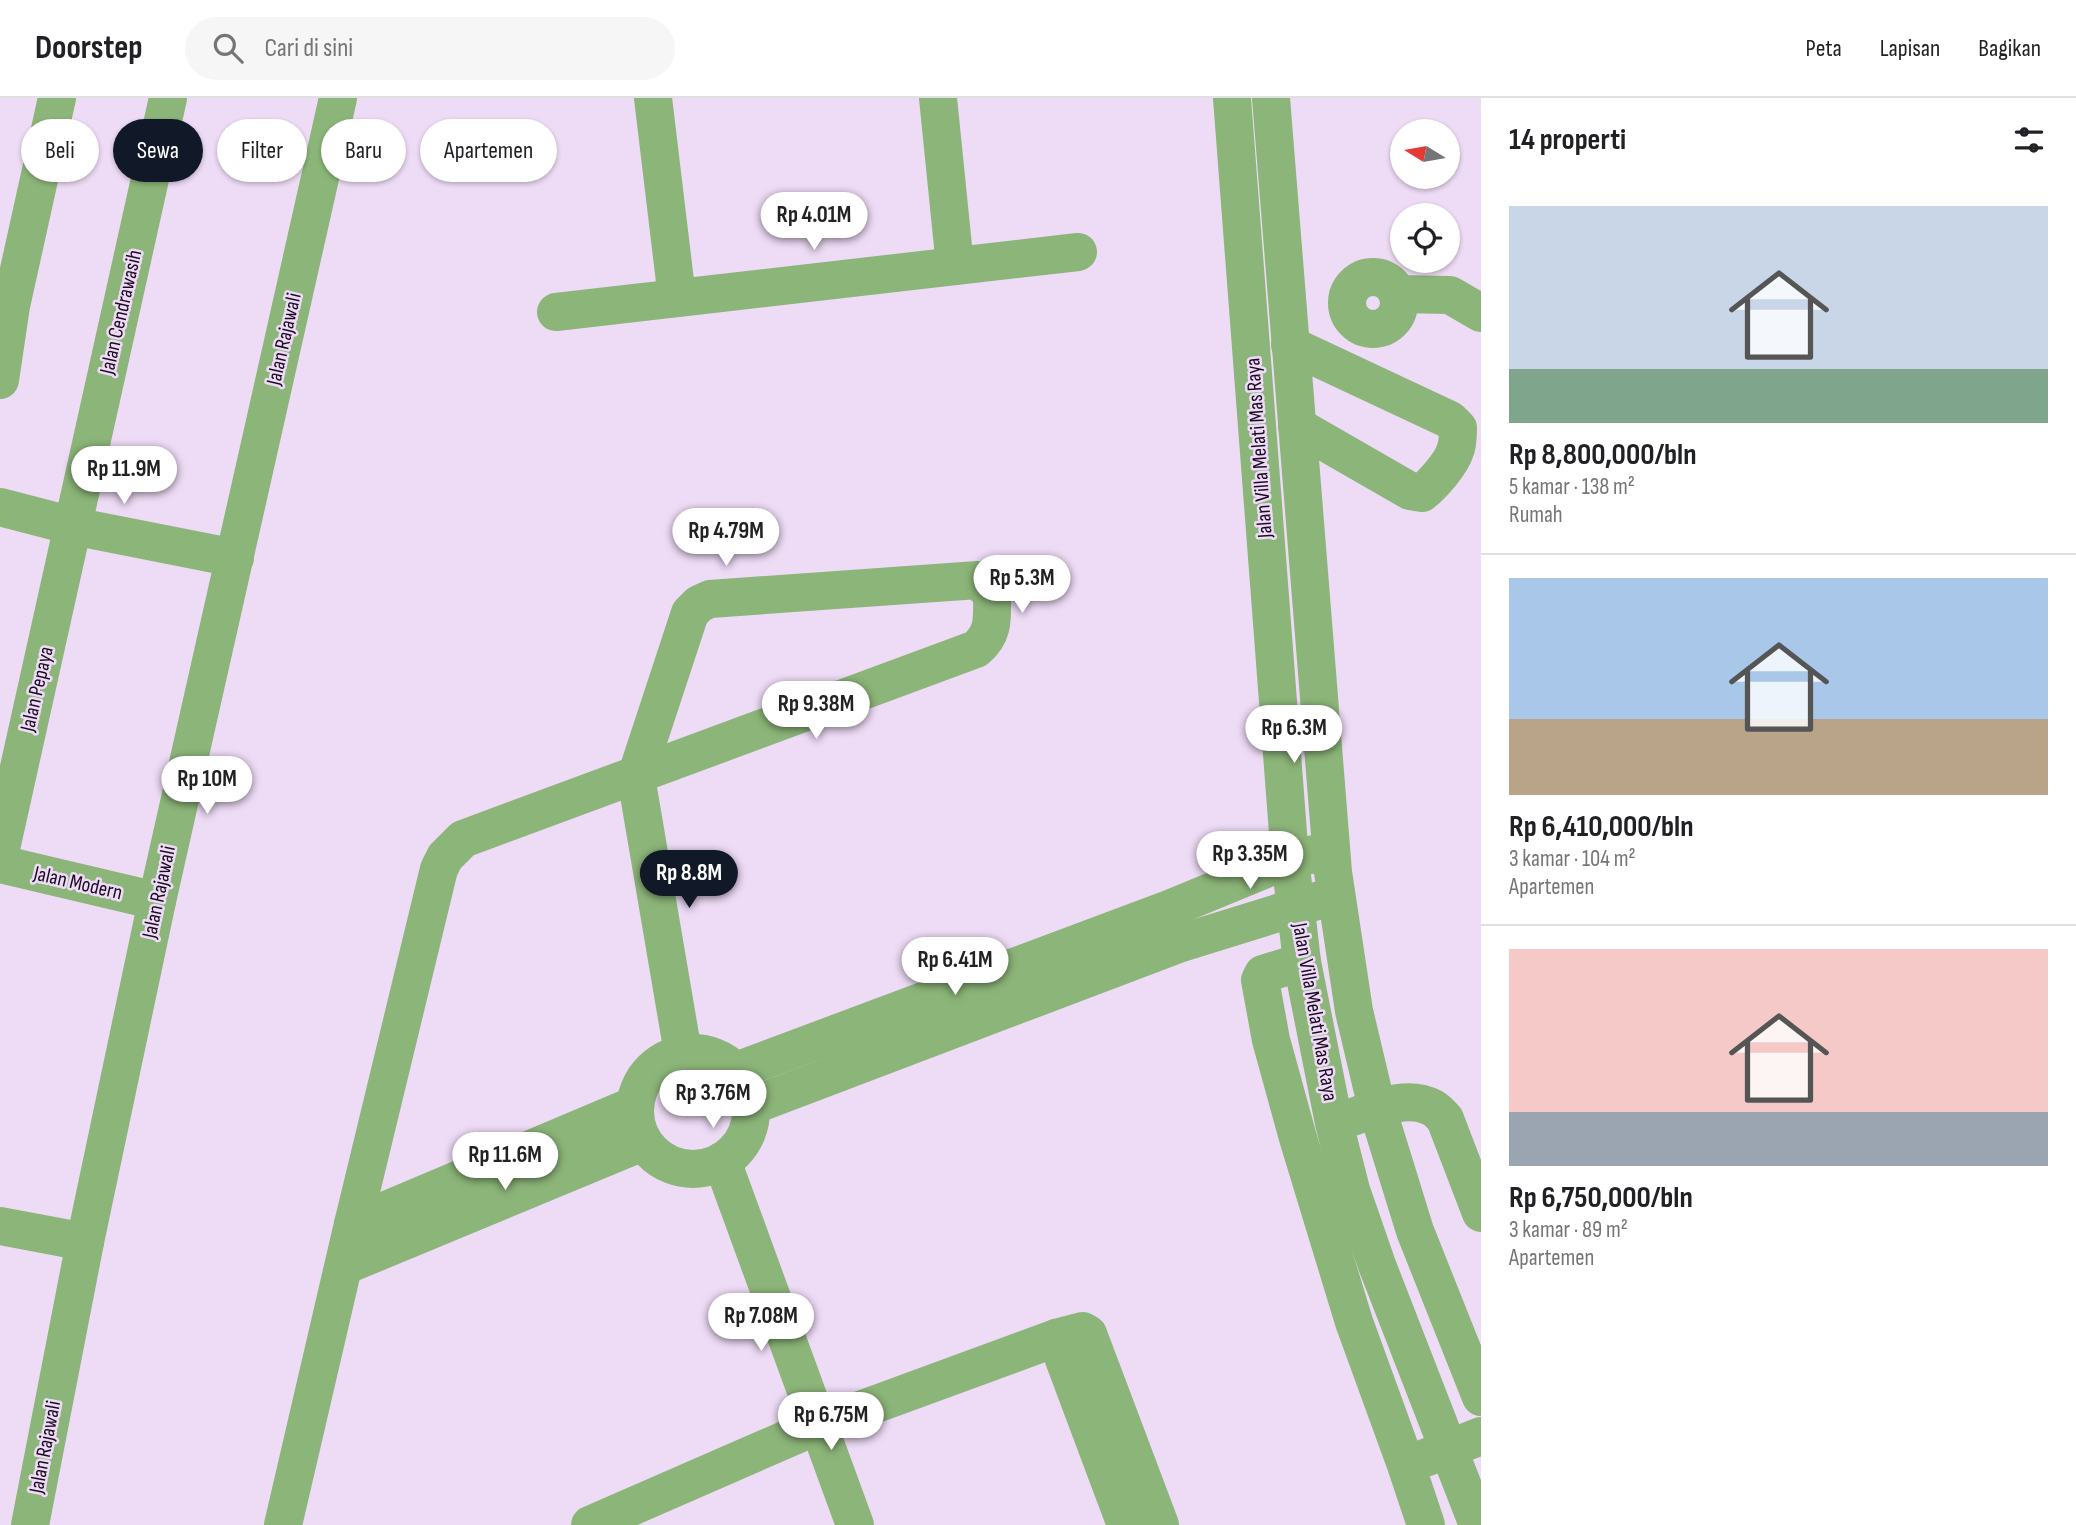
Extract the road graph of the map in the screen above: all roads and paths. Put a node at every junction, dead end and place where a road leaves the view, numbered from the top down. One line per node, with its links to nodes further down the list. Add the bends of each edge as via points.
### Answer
1 (57, 98): 15 (street, via 11,306)
2 (168, 98): 18 (street, Jalan Cendrawasih)
3 (338, 98): 19 (street, Jalan Rajawali)
4 (653, 98): 11 (street)
5 (938, 98): 9 (street)
6 (1232, 98): 23 (street, Jalan Villa Melati Mas Raya)
7 (1271, 98): 14 (street, Jalan Villa Melati Mas Raya)
8 (1078, 252): 9 (street)
9 (955, 266): 11 (street)
10 (1398, 294): 13 (street, via 1450,295)
11 (677, 298): 12 (street)
12 (556, 312)
13 (1481, 313)
14 (1290, 345): 16 (street, Jalan Villa Melati Mas Raya); 16 (street, via 1450,420 1458,428 1455,453 1422,494)
15 (0, 380)
16 (1297, 426): 21 (street, Jalan Villa Melati Mas Raya)
17 (0, 507): 18 (street)
18 (73, 526): 19 (street); 22 (street, Jalan Pepaya)
19 (235, 558): 26 (street, Jalan Rajawali)
20 (636, 776): 20 (street, via 976,649 992,627 992,594 978,580 710,599 699,604 690,613); 29 (street); 39 (street, via 463,839 446,857 439,869)
21 (1331, 850): 23 (street); 25 (street, Jalan Villa Melati Mas Raya)
22 (0, 853)
23 (1290, 859): 27 (street, Jalan Villa Melati Mas Raya); 30 (street)
24 (0, 864): 26 (street, Jalan Modern)
25 (1336, 896): 27 (street); 33 (street, Jalan Villa Melati Mas Raya, via 1354,1012)
26 (157, 901): 41 (street, Jalan Rajawali)
27 (1297, 907): 28 (street, Jalan Villa Melati Mas Raya); 32 (street, via 1181,943)
28 (1302, 962): 34 (street, Jalan Villa Melati Mas Raya); 35 (street, via 1263,974 1260,980)
29 (683, 1053): 30 (street, via 720,1059); 31 (street, via 650,1071 639,1087)
30 (736, 1071): 32 (street)
31 (635, 1105): 36 (street); 39 (street)
32 (751, 1106): 37 (street, via 741,1143)
33 (1377, 1108): 34 (street); 38 (street, via 1416,1103 1433,1108 1445,1119); 46 (street, Jalan Villa Melati Mas Raya, via 1415,1231)
34 (1334, 1123): 35 (street); 43 (street, Jalan Villa Melati Mas Raya, via 1351,1190)
35 (1298, 1138): 44 (street)
36 (643, 1142): 37 (street, via 673,1166 692,1169); 42 (street)
37 (722, 1161): 47 (street)
38 (1481, 1213)
39 (353, 1224): 42 (street)
40 (0, 1226): 41 (street)
41 (85, 1242): 50 (street, Jalan Rajawali)
42 (344, 1266): 51 (street)
43 (1392, 1306): 44 (street); 48 (street, Jalan Villa Melati Mas Raya)
44 (1354, 1321): 49 (street)
45 (1056, 1338): 47 (street); 54 (street); 55 (street, via 1078,1331 1088,1334)
46 (1481, 1396)
47 (819, 1425): 52 (street); 53 (street)
48 (1464, 1443): 49 (street); 57 (street, Jalan Villa Melati Mas Raya)
49 (1406, 1465): 56 (street)
50 (30, 1525)
51 (284, 1525)
52 (590, 1525)
53 (855, 1525)
54 (1126, 1525)
55 (1160, 1525)
56 (1426, 1525)
57 (1478, 1525)

